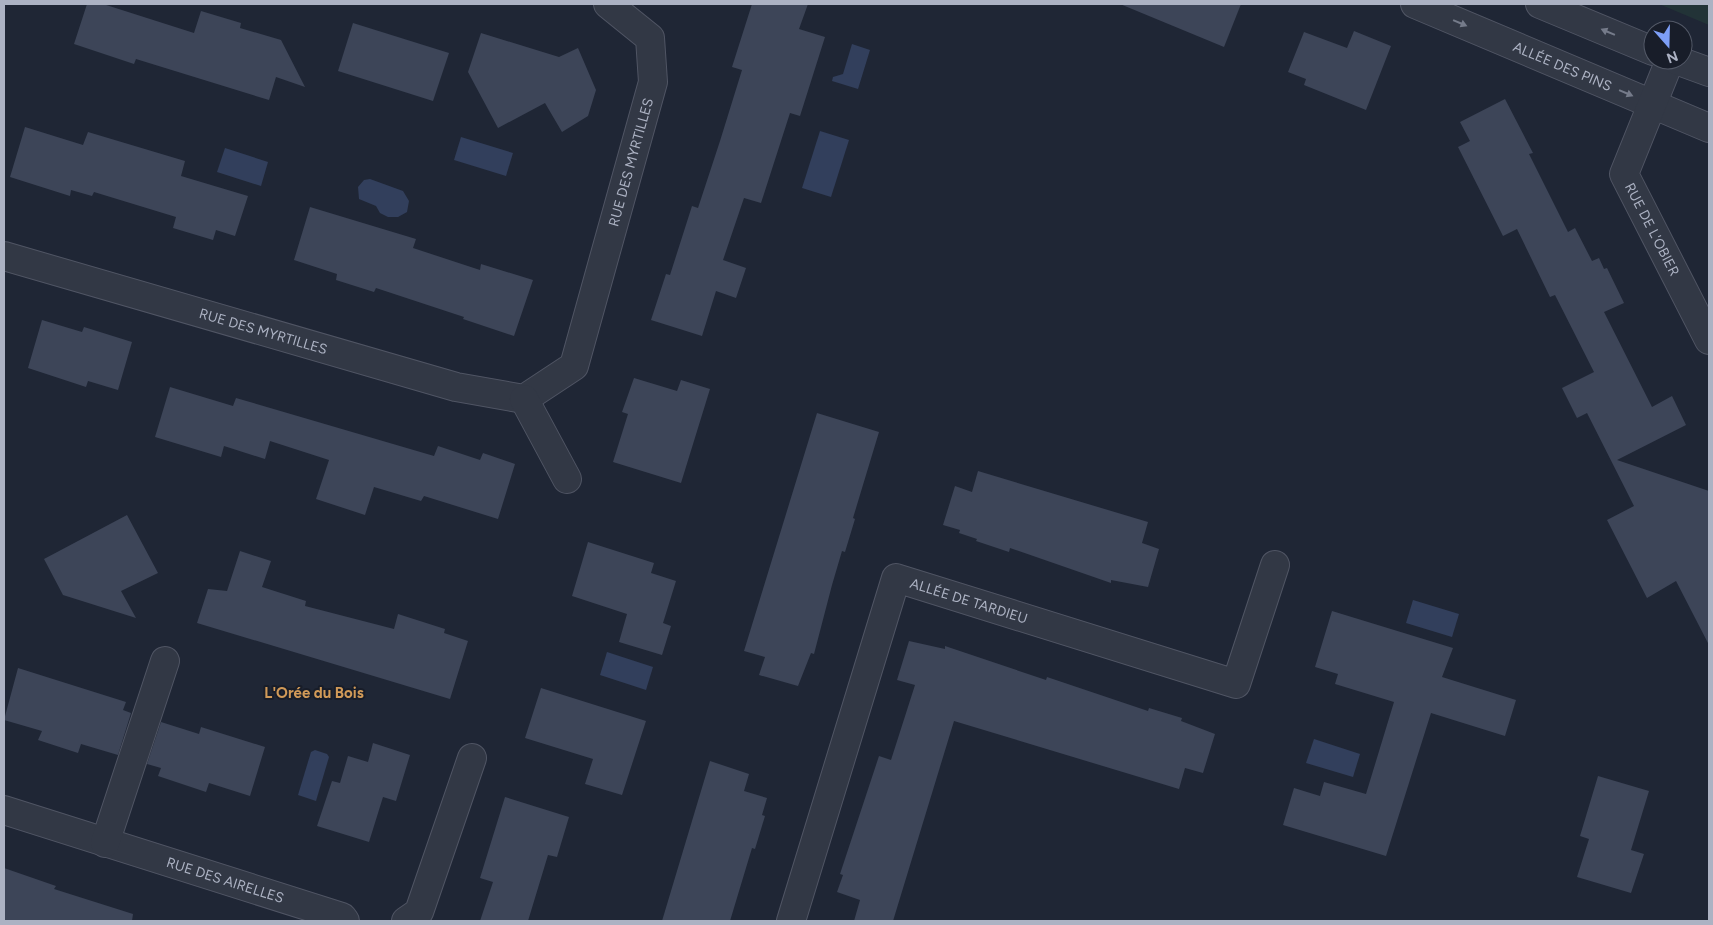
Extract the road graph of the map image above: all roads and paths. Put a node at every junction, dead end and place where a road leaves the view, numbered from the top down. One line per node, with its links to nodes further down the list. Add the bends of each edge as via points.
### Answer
1 (608, 4): 12 (street, RUE DES MYRTILLES, via 650,38 653,82 574,366)
2 (1415, 4): 8 (street, ALLÉE DES PINS, one-way to 8)
3 (1540, 4): 4 (street, one-way to 3)
4 (1643, 47)
5 (1693, 66): 7 (street)
6 (1666, 70): 8 (street, RUE DE L'OBIER)
7 (1709, 72)
8 (1653, 105): 9 (street, ALLÉE DES PINS); 11 (street, RUE DE L'OBIER, via 1624,174)
9 (1709, 128)
10 (4, 256): 12 (street, RUE DES MYRTILLES, via 456,388)
11 (1709, 340)
12 (524, 400): 13 (street)
13 (567, 479)
14 (1275, 565): 21 (street, ALLÉE DE TARDIEU, via 1236,684 896,578)
15 (165, 661): 18 (street)
16 (472, 758): 20 (street, via 420,912)
17 (4, 810): 18 (street, RUE DES AIRELLES)
18 (105, 843): 19 (street, RUE DES AIRELLES, via 342,917)
19 (345, 921)
20 (406, 921)
21 (791, 921)

